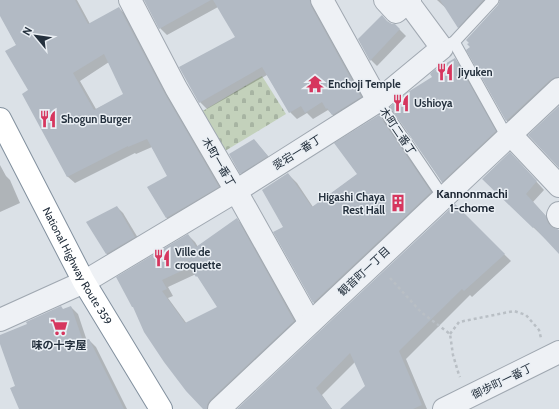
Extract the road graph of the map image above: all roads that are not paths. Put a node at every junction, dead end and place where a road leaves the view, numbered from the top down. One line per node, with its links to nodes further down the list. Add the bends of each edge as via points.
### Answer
1 (130, 0): 12 (street, 木町一番丁, via 176,88)
2 (322, 0): 8 (street, 木町二番丁)
3 (385, 0): 5 (street, via 396,12)
4 (493, 0): 6 (lane, 愛宕一番丁)
5 (409, 1): 6 (street)
6 (448, 45): 8 (street, 愛宕一番丁); 10 (lane)
7 (559, 88): 10 (street, 観音町一丁目)
8 (378, 101): 12 (street, 愛宕一番丁); 13 (lane, 木町二番丁)
9 (0, 119): 16 (highway, National Highway Route 359)
10 (509, 136): 11 (street); 13 (street, 観音町一丁目)
11 (559, 186)
12 (236, 191): 16 (street, 愛宕一番丁); 18 (street, 木町一番丁)
13 (443, 197): 18 (street, 観音町一丁目)
14 (559, 213): 15 (street)
15 (559, 216)
16 (84, 282): 17 (street, 愛宕一番丁); 20 (highway, National Highway Route 359)
17 (0, 320)
18 (310, 323): 21 (street, 観音町一丁目)
19 (553, 355): 22 (street, 御歩町一番丁)
20 (161, 409)
21 (219, 409)
22 (444, 409)

